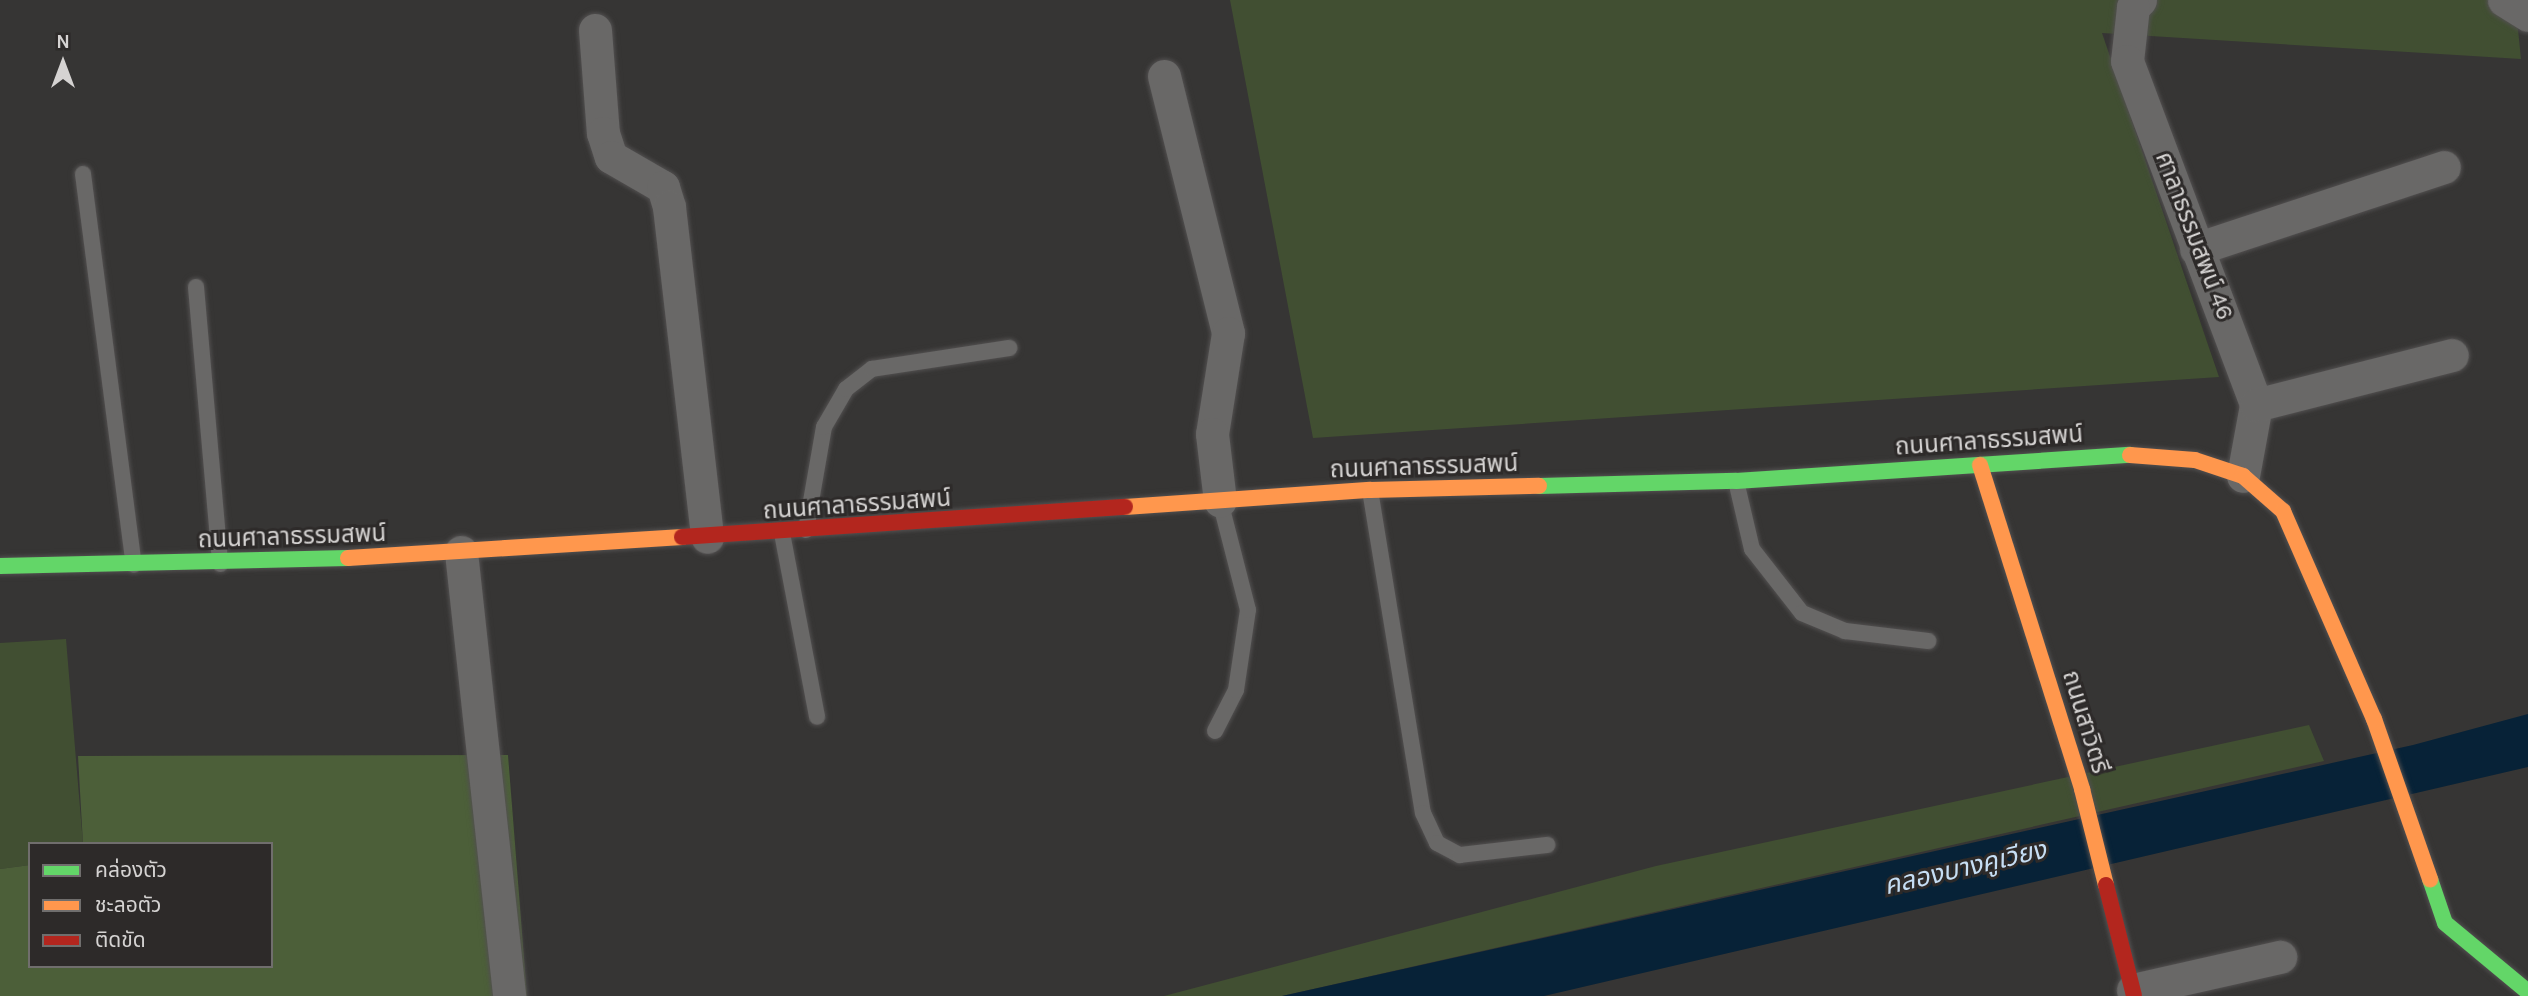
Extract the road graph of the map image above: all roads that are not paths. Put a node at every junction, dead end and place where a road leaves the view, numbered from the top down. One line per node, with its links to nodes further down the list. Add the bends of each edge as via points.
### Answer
1 (2140, 0): 8 (street, ศาลาธรรมสพน์ 46, via 2133,7 2127,61)
2 (2504, 0): 3 (street)
3 (2528, 15)
4 (595, 30): 20 (street, via 603,134 611,157 663,187 668,207)
5 (1164, 76): 17 (street, via 1228,333 1212,434)
6 (2444, 167): 8 (street)
7 (83, 174): 23 (lane)
8 (2196, 249): 12 (street, ศาลาธรรมสพน์ 46)
9 (196, 287): 22 (lane)
10 (1009, 348): 18 (lane, via 873,369 846,389 824,428)
11 (2452, 355): 12 (street)
12 (2256, 405): 14 (street)
13 (1980, 465): 14 (street, ถนนศาลาธรรมสพน์, via 2126,455 2195,460); 15 (street, ถนนศาลาธรรมสพน์); 30 (street, ถนนสาวิตรี, via 2082,789)
14 (2243, 476): 31 (street, ถนนศาลาธรรมสพน์, via 2283,512 2299,537 2374,719 2445,923)
15 (1736, 481): 16 (street, ถนนศาลาธรรมสพน์); 25 (lane, via 1752,550 1802,613 1845,631)
16 (1370, 490): 17 (street, ถนนศาลาธรรมสพน์); 28 (lane, via 1423,813 1437,843 1460,855)
17 (1220, 501): 18 (street, ถนนศาลาธรรมสพน์); 27 (lane, via 1248,610 1236,690)
18 (806, 532): 19 (street, ถนนศาลาธรรมสพน์)
19 (782, 533): 20 (street, ถนนศาลาธรรมสพน์); 26 (lane)
20 (707, 537): 21 (street, ถนนศาลาธรรมสพน์)
21 (461, 552): 22 (street, ถนนศาลาธรรมสพน์); 32 (street)
22 (220, 564): 23 (street, ถนนศาลาธรรมสพน์)
23 (134, 565): 24 (street, ถนนศาลาธรรมสพน์)
24 (0, 566)
25 (1928, 641)
26 (817, 718)
27 (1215, 732)
28 (1548, 845)
29 (2280, 957): 30 (street)
30 (2133, 993)
31 (2528, 993)
32 (509, 996)

